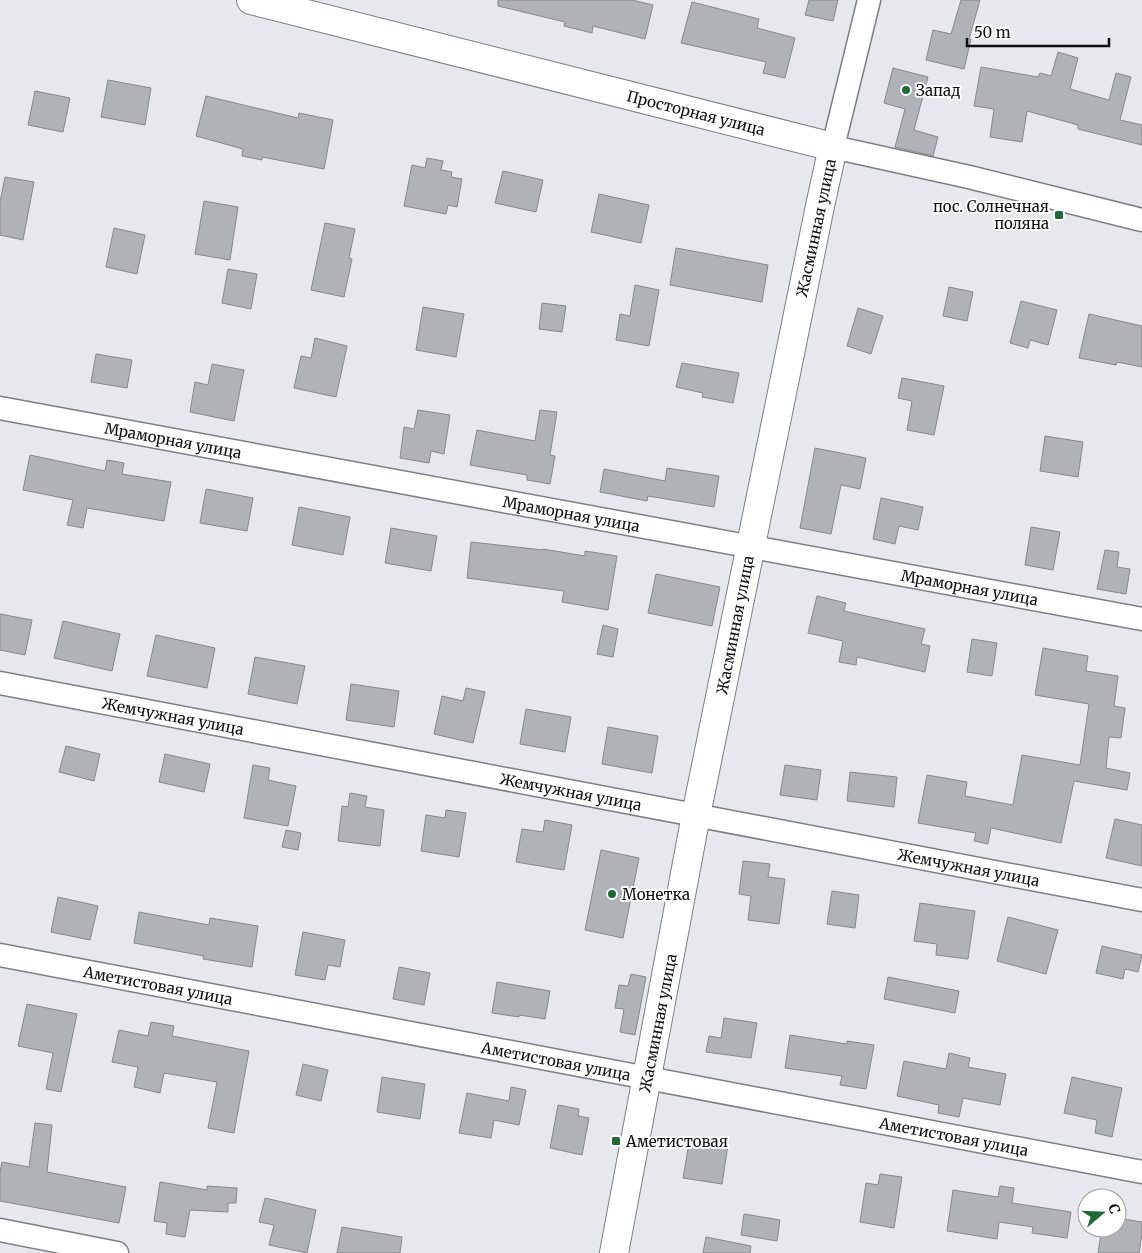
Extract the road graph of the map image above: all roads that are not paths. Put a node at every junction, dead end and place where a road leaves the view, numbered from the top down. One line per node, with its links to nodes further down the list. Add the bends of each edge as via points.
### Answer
1 (251, 0): 3 (street, Просторная улица)
2 (869, 0): 3 (street, Жасминная улица)
3 (833, 147): 4 (street, Просторная улица); 6 (street, Жасминная улица)
4 (1142, 220)
5 (0, 408): 6 (street, Мраморная улица)
6 (750, 546): 7 (street, Мраморная улица); 9 (street, Жасминная улица)
7 (1142, 619)
8 (0, 682): 9 (street, Жемчужная улица)
9 (696, 815): 10 (street, Жемчужная улица); 12 (street, Жасминная улица)
10 (1142, 900)
11 (0, 955): 12 (street, Аметистовая улица)
12 (647, 1076): 13 (street, Аметистовая улица); 16 (street, Жасминная улица)
13 (1142, 1172)
14 (0, 1230): 15 (street)
15 (117, 1253)
16 (614, 1253)

